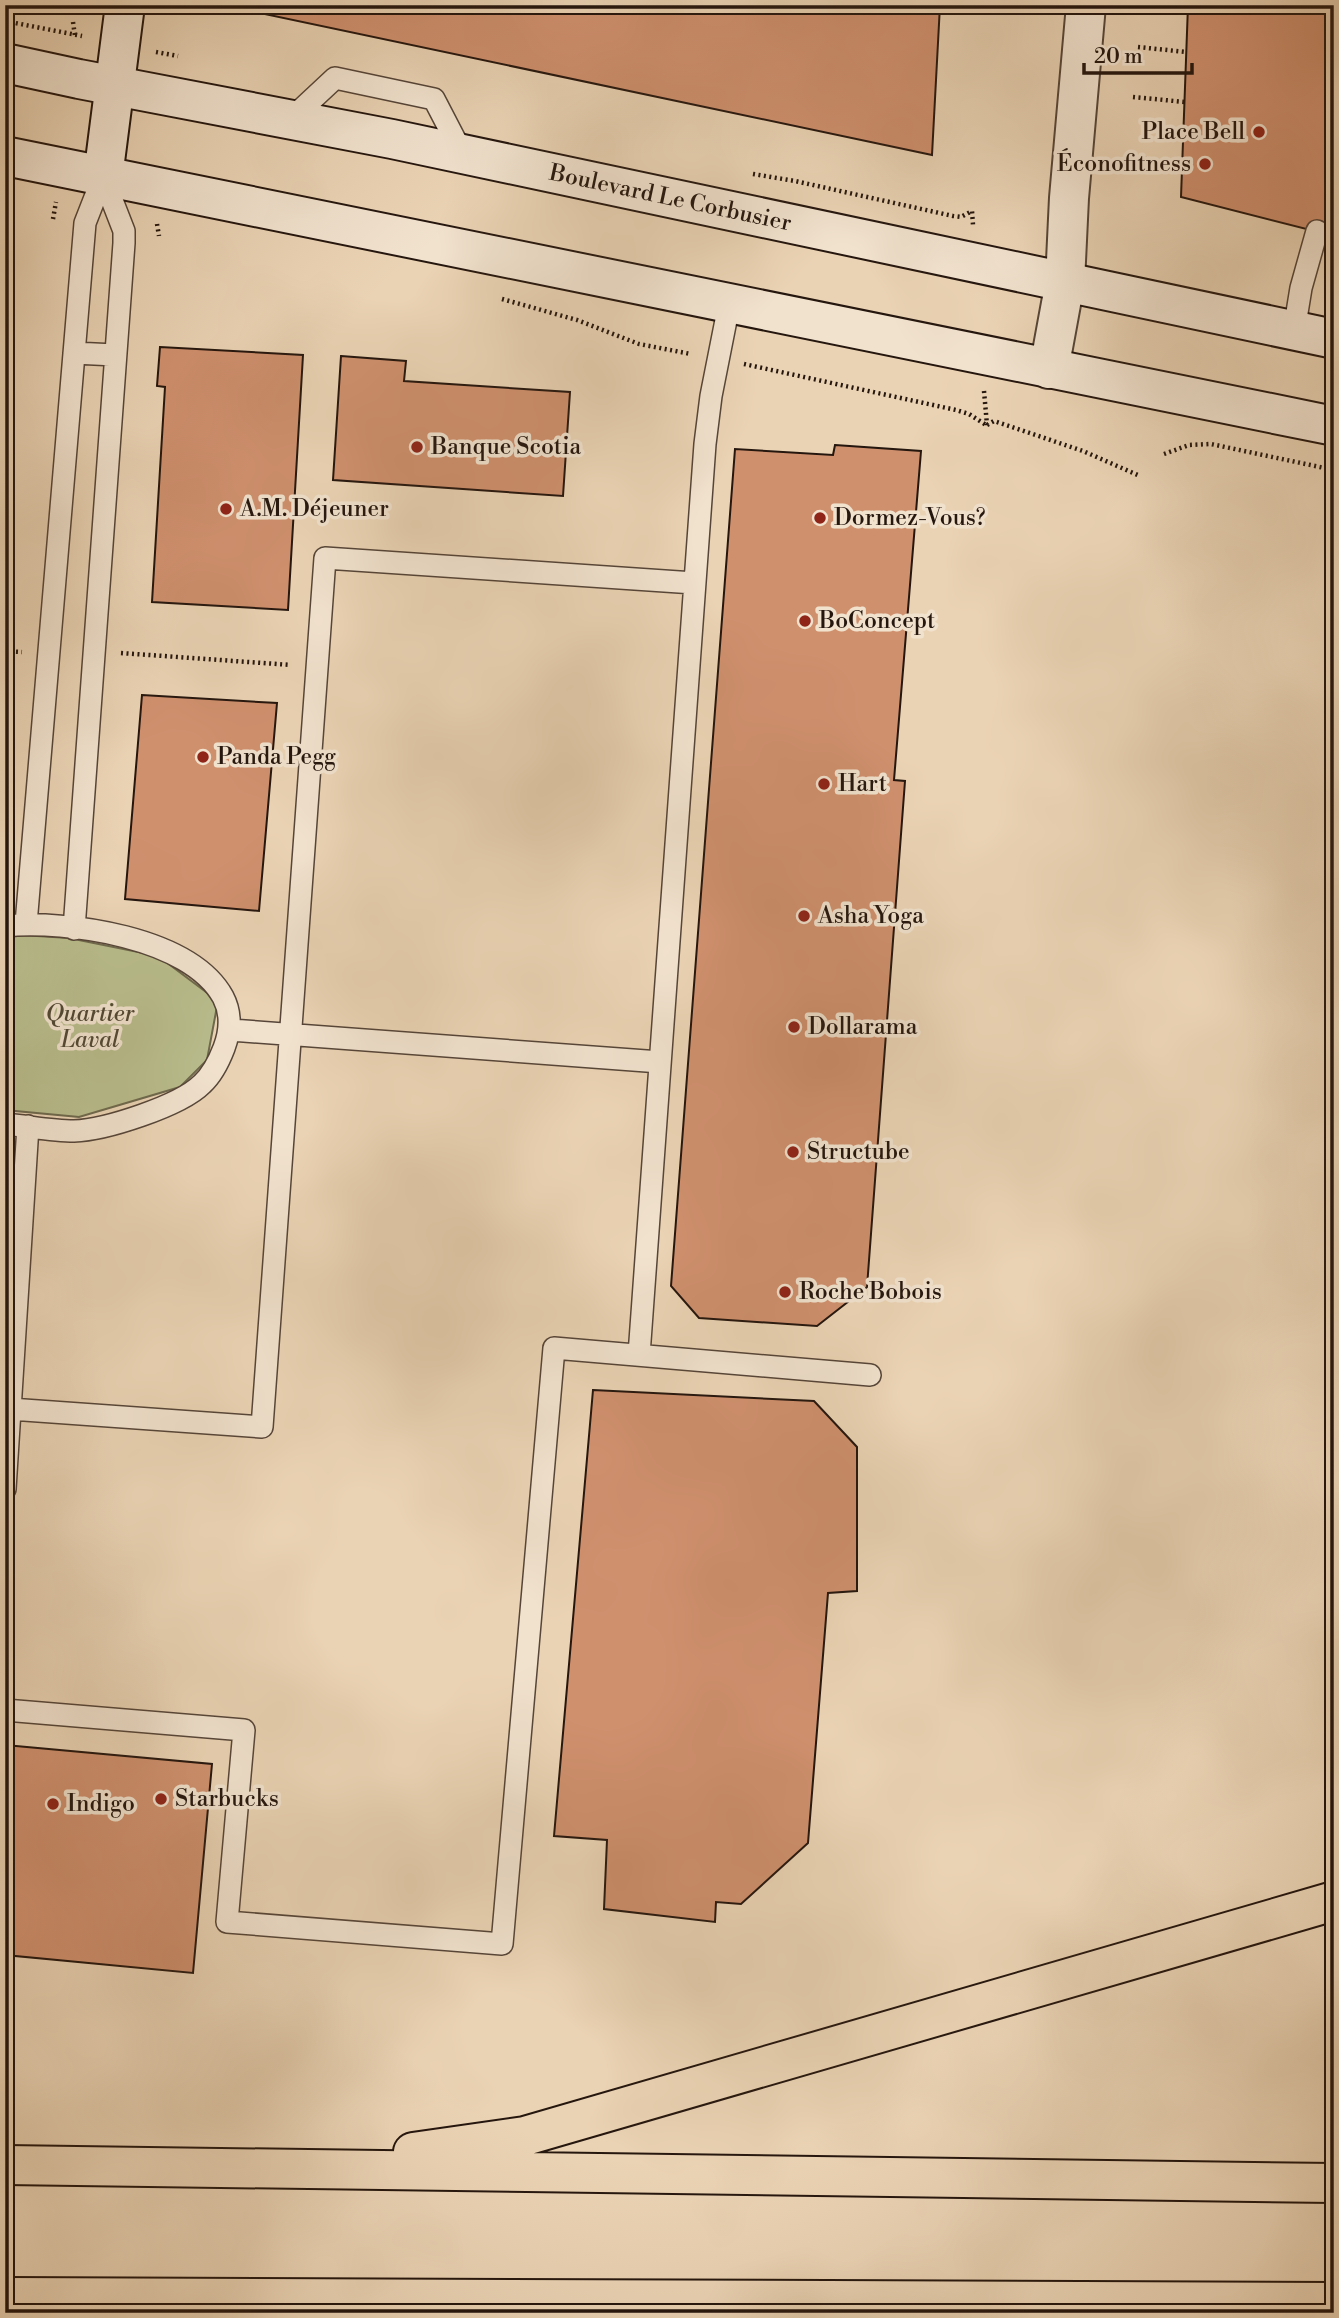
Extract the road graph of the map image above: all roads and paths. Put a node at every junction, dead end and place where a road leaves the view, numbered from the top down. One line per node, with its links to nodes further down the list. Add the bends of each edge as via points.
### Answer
1 (125, 5): 9 (street)
2 (1086, 5): 19 (street)
3 (5, 21): 4 (path)
4 (57, 32)
5 (158, 41): 9 (path)
6 (1138, 47): 7 (path)
7 (1186, 52)
8 (5, 63): 9 (street, Boulevard Le Corbusier)
9 (134, 88): 15 (street); 19 (street, Boulevard Le Corbusier)
10 (1133, 97): 11 (path)
11 (1185, 102)
12 (5, 156): 15 (street)
13 (1128, 157): 14 (path)
14 (1182, 163)
15 (103, 177): 16 (street); 25 (lane, via 85,223); 26 (lane, via 124,231)
16 (148, 186): 18 (path); 21 (street)
17 (1317, 231): 22 (lane)
18 (159, 236)
19 (1065, 282): 22 (street, Boulevard Le Corbusier); 28 (street)
20 (500, 299): 24 (path, via 578,320 639,344)
21 (730, 305): 28 (street); 33 (lane, via 708,420)
22 (1294, 331): 23 (street, Boulevard Le Corbusier)
23 (1334, 339)
24 (680, 352)
25 (74, 353): 26 (lane); 36 (lane)
26 (115, 355): 35 (lane)
27 (763, 368): 32 (path, via 956,410 987,425 994,421 1083,451)
28 (1049, 369): 29 (street)
29 (1334, 426)
30 (1164, 454): 31 (path, via 1189,445 1211,444)
31 (1334, 470)
32 (1140, 476)
33 (694, 583): 37 (lane, via 326,558); 42 (lane)
34 (5, 651): 36 (path)
35 (94, 651): 37 (path); 39 (lane)
36 (48, 654): 38 (lane)
37 (317, 667): 41 (lane)
38 (16, 925): 39 (lane)
39 (74, 929): 40 (lane, via 128,937 162,948 202,972 224,998)
40 (231, 1030): 41 (lane); 44 (lane, via 219,1063 202,1085 170,1105 76,1131)
41 (290, 1034): 42 (lane); 47 (lane, via 262,1427)
42 (660, 1062): 45 (lane)
43 (5, 1124): 44 (lane)
44 (28, 1126): 47 (lane)
45 (639, 1355): 46 (lane); 49 (lane, via 554,1348 502,1944 227,1922 244,1730)
46 (870, 1375)
47 (10, 1409): 48 (lane)
48 (5, 1489)
49 (5, 1710)
50 (1334, 1900): 52 (highway, via 525,2136)
51 (5, 2165): 52 (highway)
52 (297, 2170): 53 (highway)
53 (1334, 2183)
54 (5, 2269): 56 (highway)
55 (5, 2297): 56 (highway)
56 (230, 2299): 57 (highway)
57 (1334, 2302)

